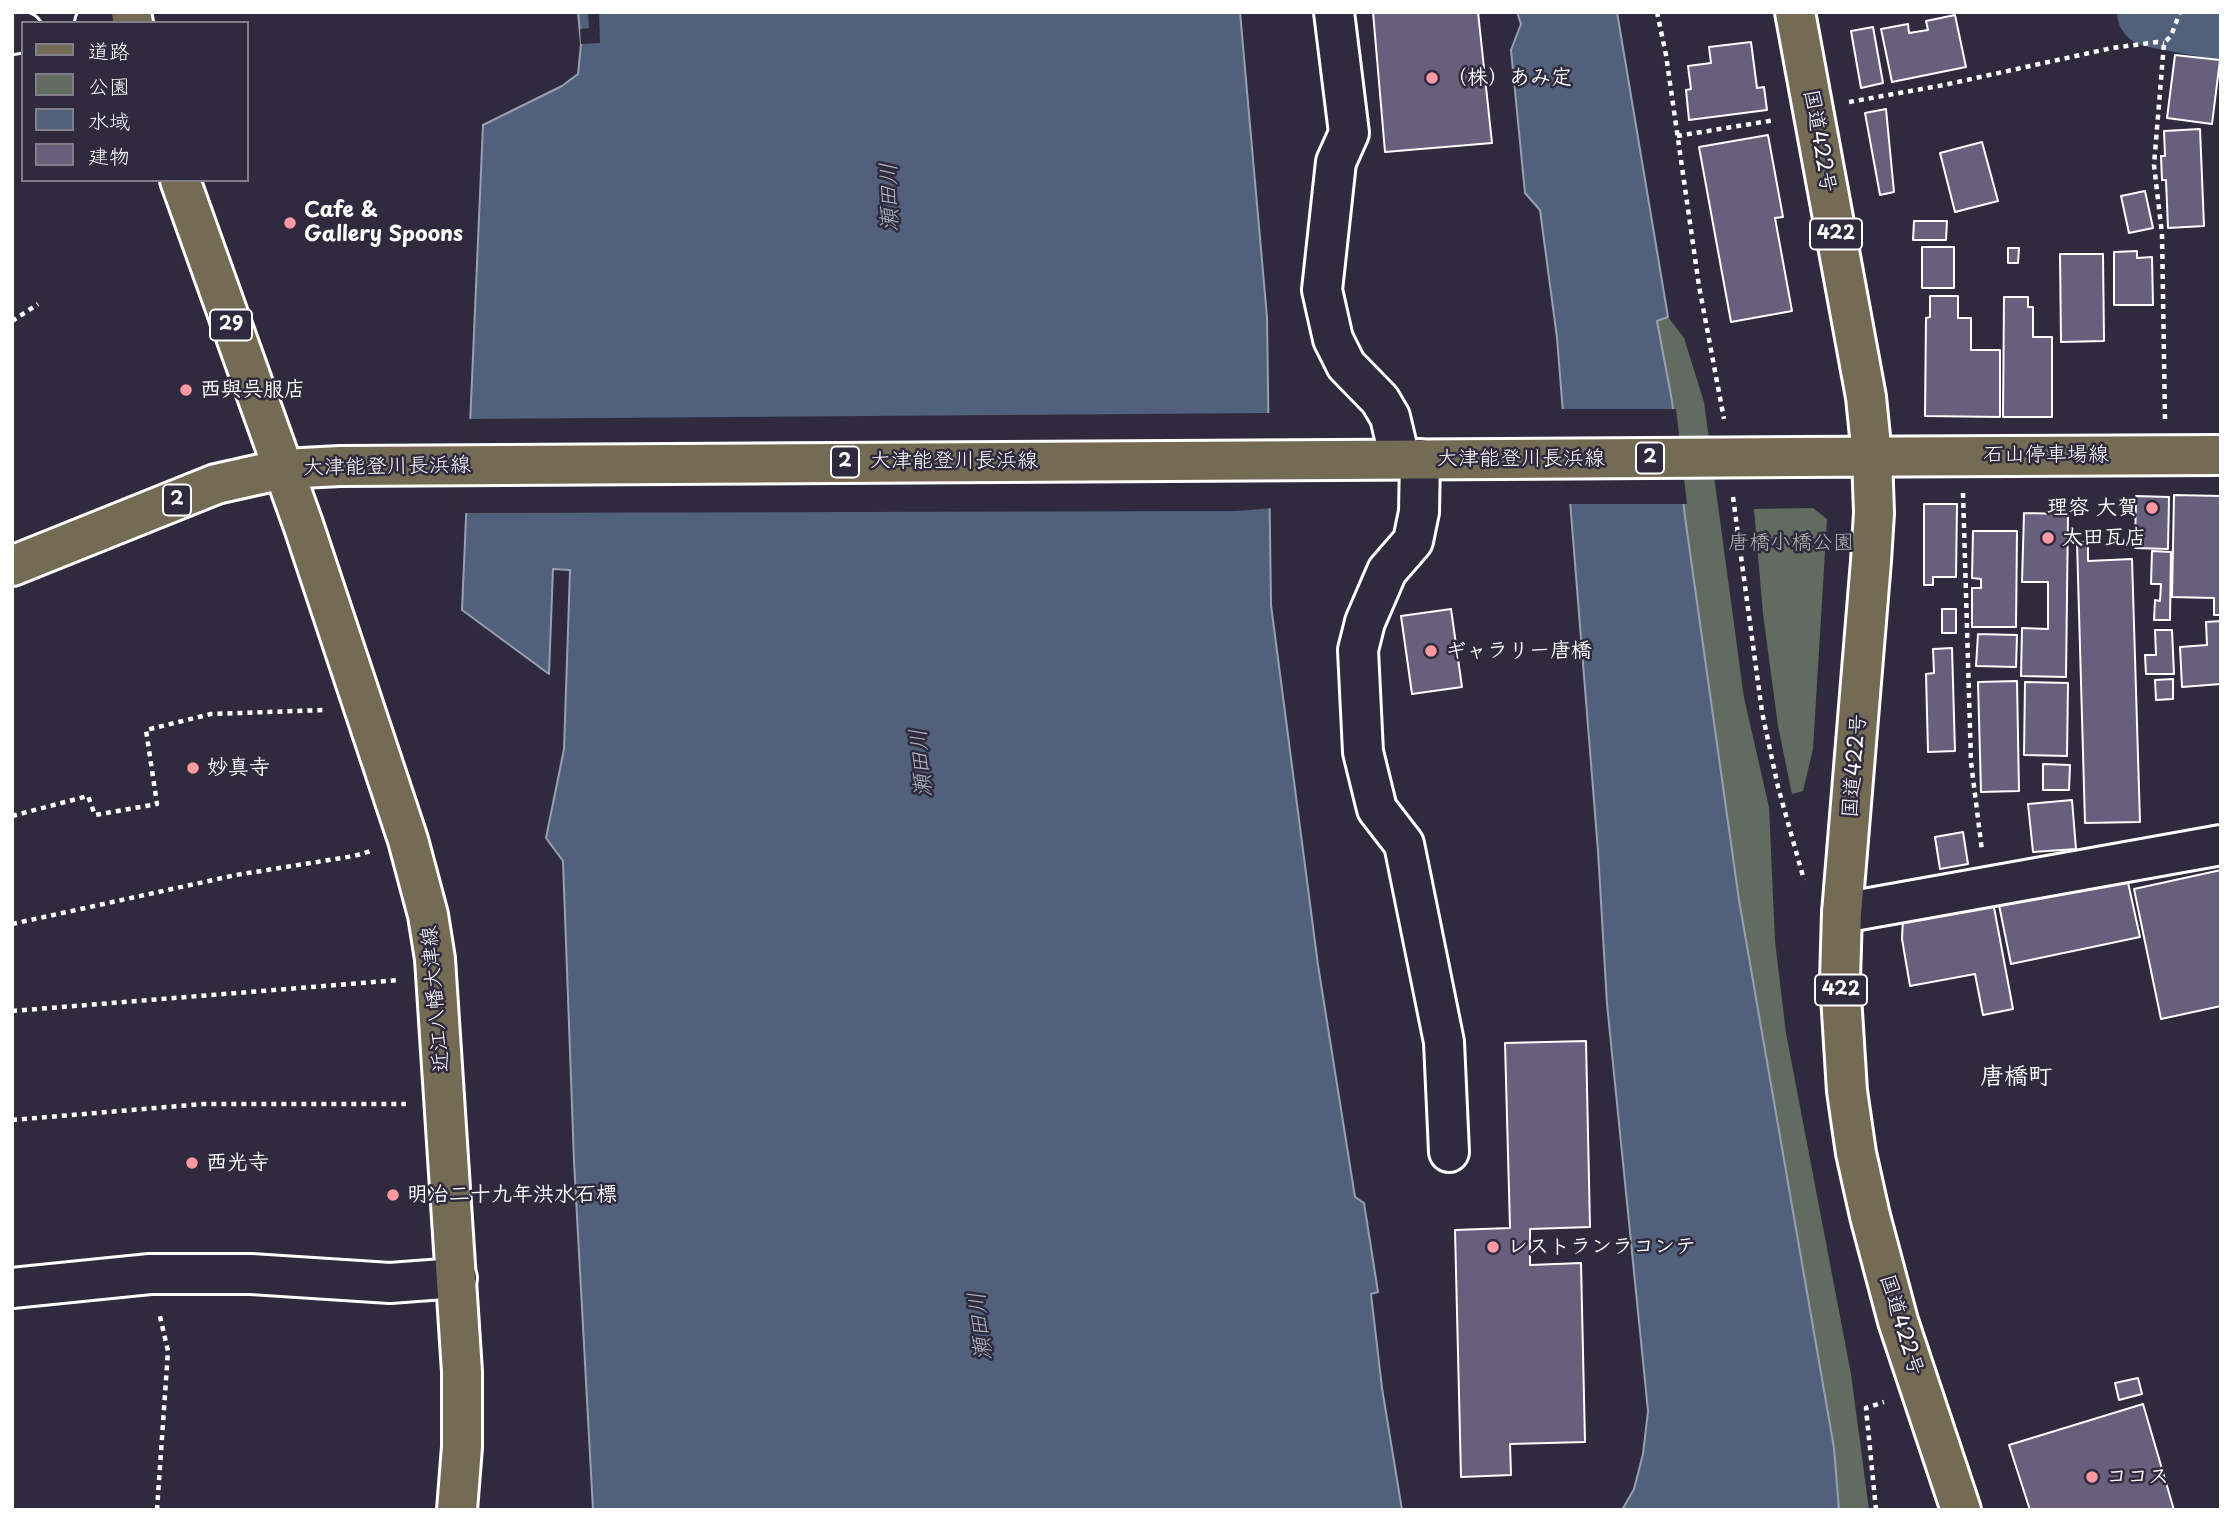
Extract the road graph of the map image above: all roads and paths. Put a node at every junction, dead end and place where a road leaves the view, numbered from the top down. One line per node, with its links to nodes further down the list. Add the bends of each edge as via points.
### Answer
1 (1334, 12): 16 (street, via 1349,133 1336,162 1322,290 1333,339 1346,365 1380,400)
2 (1796, 12): 15 (main road, 国道422号 / 422, via 1866,397)
3 (131, 13): 5 (street)
4 (2180, 13): 6 (path)
5 (102, 21)
6 (2164, 43): 7 (path, via 2112,48); 13 (path, via 2154,165 2162,234)
7 (1848, 102)
8 (1779, 119): 9 (path)
9 (1677, 136)
10 (181, 182): 17 (main road, 29)
11 (38, 304): 12 (path)
12 (12, 321)
13 (2165, 428)
14 (2221, 455): 15 (main road, 石山停車場線)
15 (1872, 456): 16 (main road, 大津能登川長浜線 / 2, bridge); 25 (main road, 国道422号 / 422, via 1871,561)
16 (1410, 459): 17 (main road, 大津能登川長浜線 / 2); 31 (street, via 1419,512 1413,541 1387,571 1358,650 1363,752 1377,809 1404,844 1444,1042)
17 (283, 469): 19 (main road, 大津能登川長浜線 / 2, via 216,484); 20 (main road, 近江八幡大津線)
18 (1963, 485): 24 (path, via 1971,762)
19 (12, 566)
20 (362, 701): 21 (path, via 328,710 211,714 146,730 157,804 95,815 88,796); 22 (main road, 近江八幡大津線)
21 (12, 816)
22 (408, 840): 26 (path, via 354,856 236,875); 27 (main road, 近江八幡大津線, via 428,915)
23 (2221, 845): 24 (street)
24 (1988, 886): 25 (street)
25 (1842, 913): 39 (main road, 国道422号 / 422, via 1842,1025 1856,1153 1898,1321)
26 (12, 924)
27 (436, 977): 28 (path); 29 (main road, 近江八幡大津線)
28 (12, 1011)
29 (445, 1104): 30 (path, via 202,1104); 33 (main road, 近江八幡大津線)
30 (12, 1120)
31 (1449, 1153)
32 (150, 1274): 33 (street, via 251,1274 390,1283); 34 (street); 36 (path, via 168,1351)
33 (457, 1278): 37 (main road, 近江八幡大津線, via 462,1410)
34 (12, 1288)
35 (1889, 1400): 38 (path, via 1866,1408)
36 (156, 1510)
37 (457, 1510)
38 (1877, 1510)
39 (1961, 1510)

